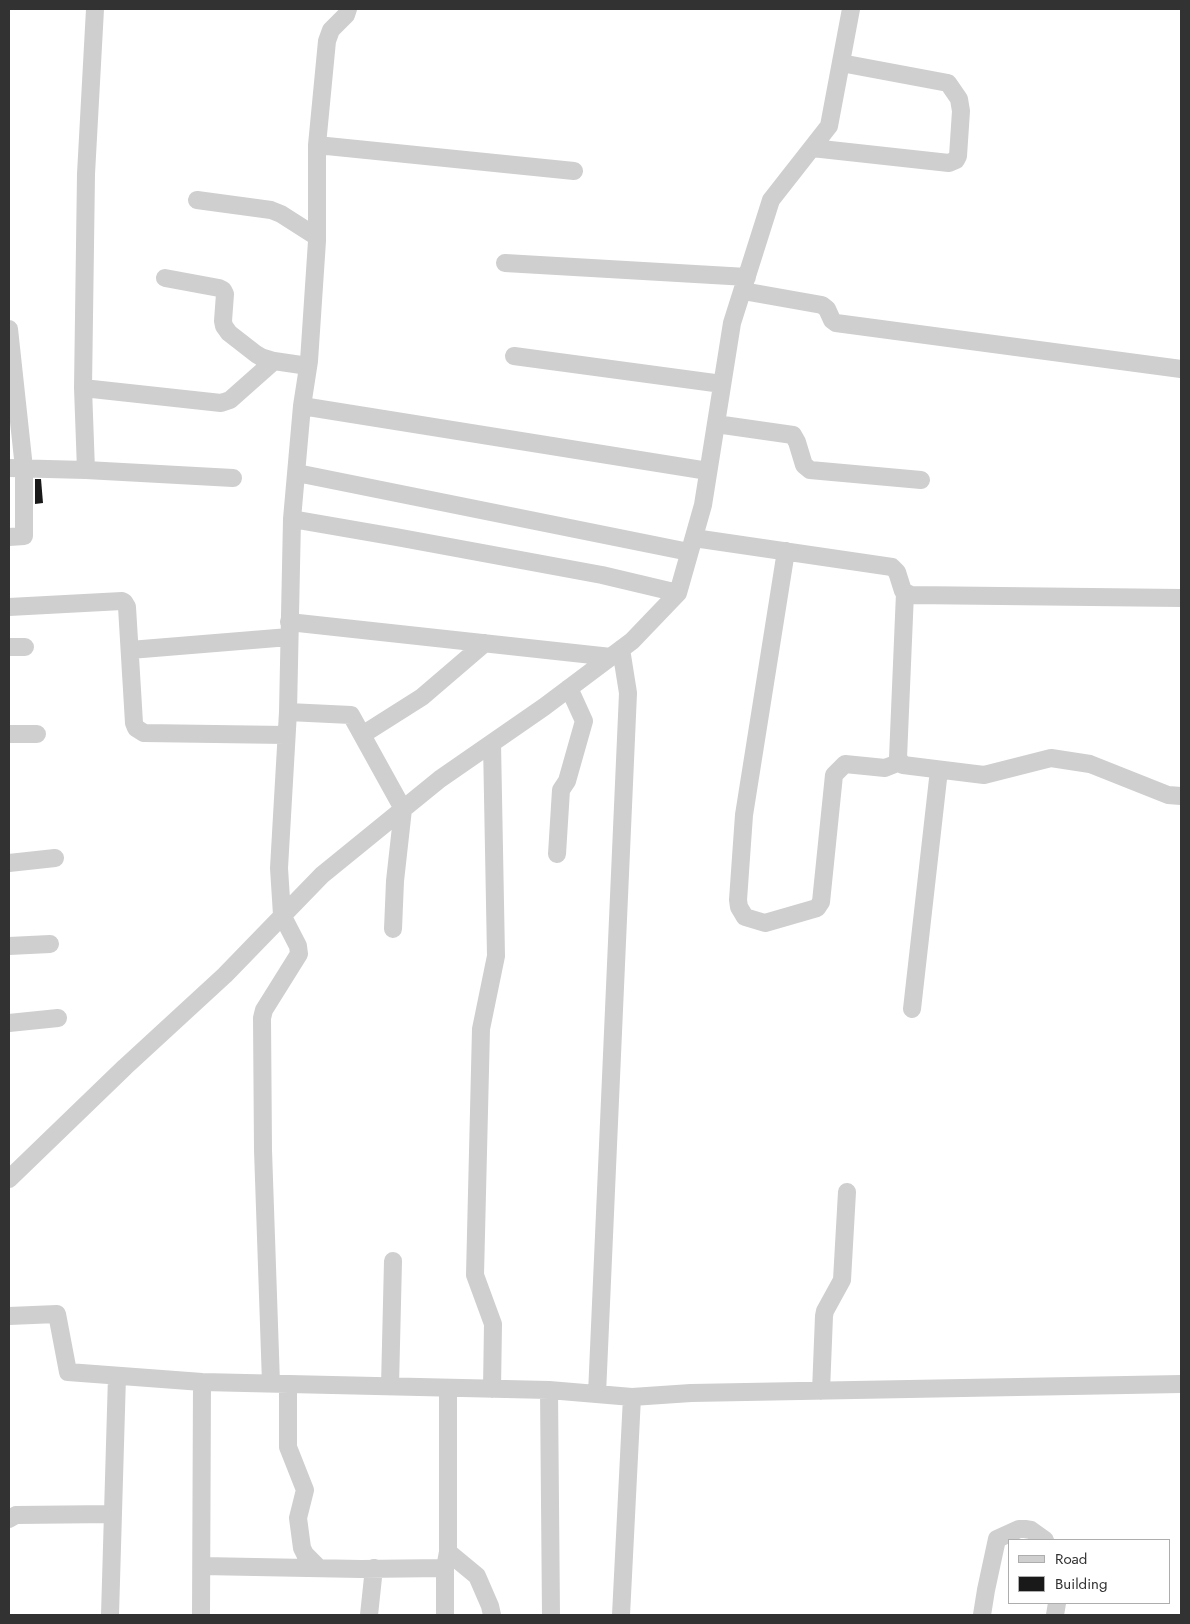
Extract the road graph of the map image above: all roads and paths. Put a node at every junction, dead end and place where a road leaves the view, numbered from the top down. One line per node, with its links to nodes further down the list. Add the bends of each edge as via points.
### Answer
1 (95, 9): 19 (street, via 86,174)
2 (348, 9): 5 (street, via 326,41)
3 (851, 9): 4 (street)
4 (841, 64): 6 (street, via 829,126); 6 (street, via 948,83 959,99 961,110 958,156 949,163)
5 (317, 145): 7 (street); 9 (street)
6 (812, 148): 12 (street, via 772,200)
7 (574, 171)
8 (197, 200): 9 (street, via 271,210)
9 (317, 237): 16 (street)
10 (505, 264): 12 (street)
11 (165, 278): 15 (street, via 223,290 226,330 256,354)
12 (745, 284): 17 (street, via 822,305 836,323); 18 (street, via 732,323)
13 (9, 329): 22 (street)
14 (514, 356): 18 (street)
15 (274, 361): 16 (street); 19 (street, via 230,400 221,403)
16 (308, 366): 20 (street)
17 (1181, 369)
18 (722, 384): 21 (street)
19 (83, 388): 23 (street)
20 (302, 406): 24 (street); 25 (street)
21 (716, 424): 24 (street); 27 (street, via 793,436 804,465 813,471)
22 (16, 468): 23 (street); 29 (street, via 24,536)
23 (86, 470): 26 (street)
24 (708, 471): 30 (street, via 703,505)
25 (297, 472): 28 (street); 30 (street)
26 (233, 478)
27 (921, 480)
28 (292, 519): 32 (street, via 602,575); 36 (street)
29 (9, 537)
30 (691, 545): 31 (street); 32 (street)
31 (786, 551): 33 (street, via 892,567); 47 (street, via 744,815 738,900 745,918 765,923 817,908 821,902 834,775 845,764 884,768)
32 (678, 593): 39 (street, via 632,641)
33 (905, 593): 34 (street); 47 (street)
34 (1181, 598)
35 (9, 607): 38 (street, via 122,601 127,607)
36 (289, 630): 37 (street); 38 (street); 41 (street)
37 (485, 643): 39 (street); 45 (street, via 422,698)
38 (130, 650): 44 (street, via 134,723 140,731 150,734)
39 (616, 653): 40 (street); 74 (street, via 628,693)
40 (569, 688): 46 (street); 51 (street, via 584,723 567,781 561,790)
41 (288, 712): 44 (street); 45 (street, via 351,715)
42 (9, 734): 43 (street)
43 (37, 734)
44 (286, 735): 54 (street, via 279,868)
45 (362, 735): 50 (street)
46 (492, 743): 50 (street); 71 (street, via 496,956 481,1029 475,1276 492,1324)
47 (900, 762): 48 (street, via 903,766)
48 (939, 770): 49 (street, via 984,774 1051,758 1090,764 1168,795); 58 (street)
49 (1181, 796)
50 (403, 809): 54 (street, via 322,875); 55 (street)
51 (557, 854)
52 (55, 858): 53 (street)
53 (9, 863)
54 (282, 916): 61 (street); 67 (street, via 299,954 262,1018 263,1150)
55 (393, 929)
56 (50, 944): 57 (street)
57 (9, 946)
58 (912, 1009)
59 (58, 1018): 60 (street)
60 (9, 1023)
61 (9, 1179)
62 (847, 1192): 73 (street, via 842,1280 824,1316)
63 (393, 1261): 69 (street)
64 (9, 1316): 65 (street, via 57,1314 68,1372)
65 (117, 1376): 66 (street); 76 (street)
66 (202, 1382): 67 (street); 80 (street)
67 (279, 1384): 69 (street); 81 (street, via 288,1447 305,1490 298,1518 302,1548)
68 (1181, 1384): 73 (street)
69 (390, 1386): 70 (street)
70 (448, 1388): 71 (street); 79 (street)
71 (492, 1389): 72 (street)
72 (549, 1390): 74 (street); 88 (street)
73 (821, 1391): 75 (street)
74 (597, 1394): 75 (street)
75 (632, 1397): 89 (street)
76 (113, 1514): 77 (street, via 16,1515); 83 (street)
77 (9, 1519)
78 (1044, 1539): 90 (street, via 1030,1530 1018,1529 997,1539)
79 (446, 1560): 82 (street); 86 (street); 87 (street, via 477,1576)
80 (202, 1566): 81 (street); 84 (street)
81 (318, 1568): 82 (street)
82 (374, 1568): 85 (street)
83 (110, 1615)
84 (200, 1615)
85 (369, 1615)
86 (445, 1615)
87 (492, 1615)
88 (551, 1615)
89 (620, 1615)
90 (982, 1615)

